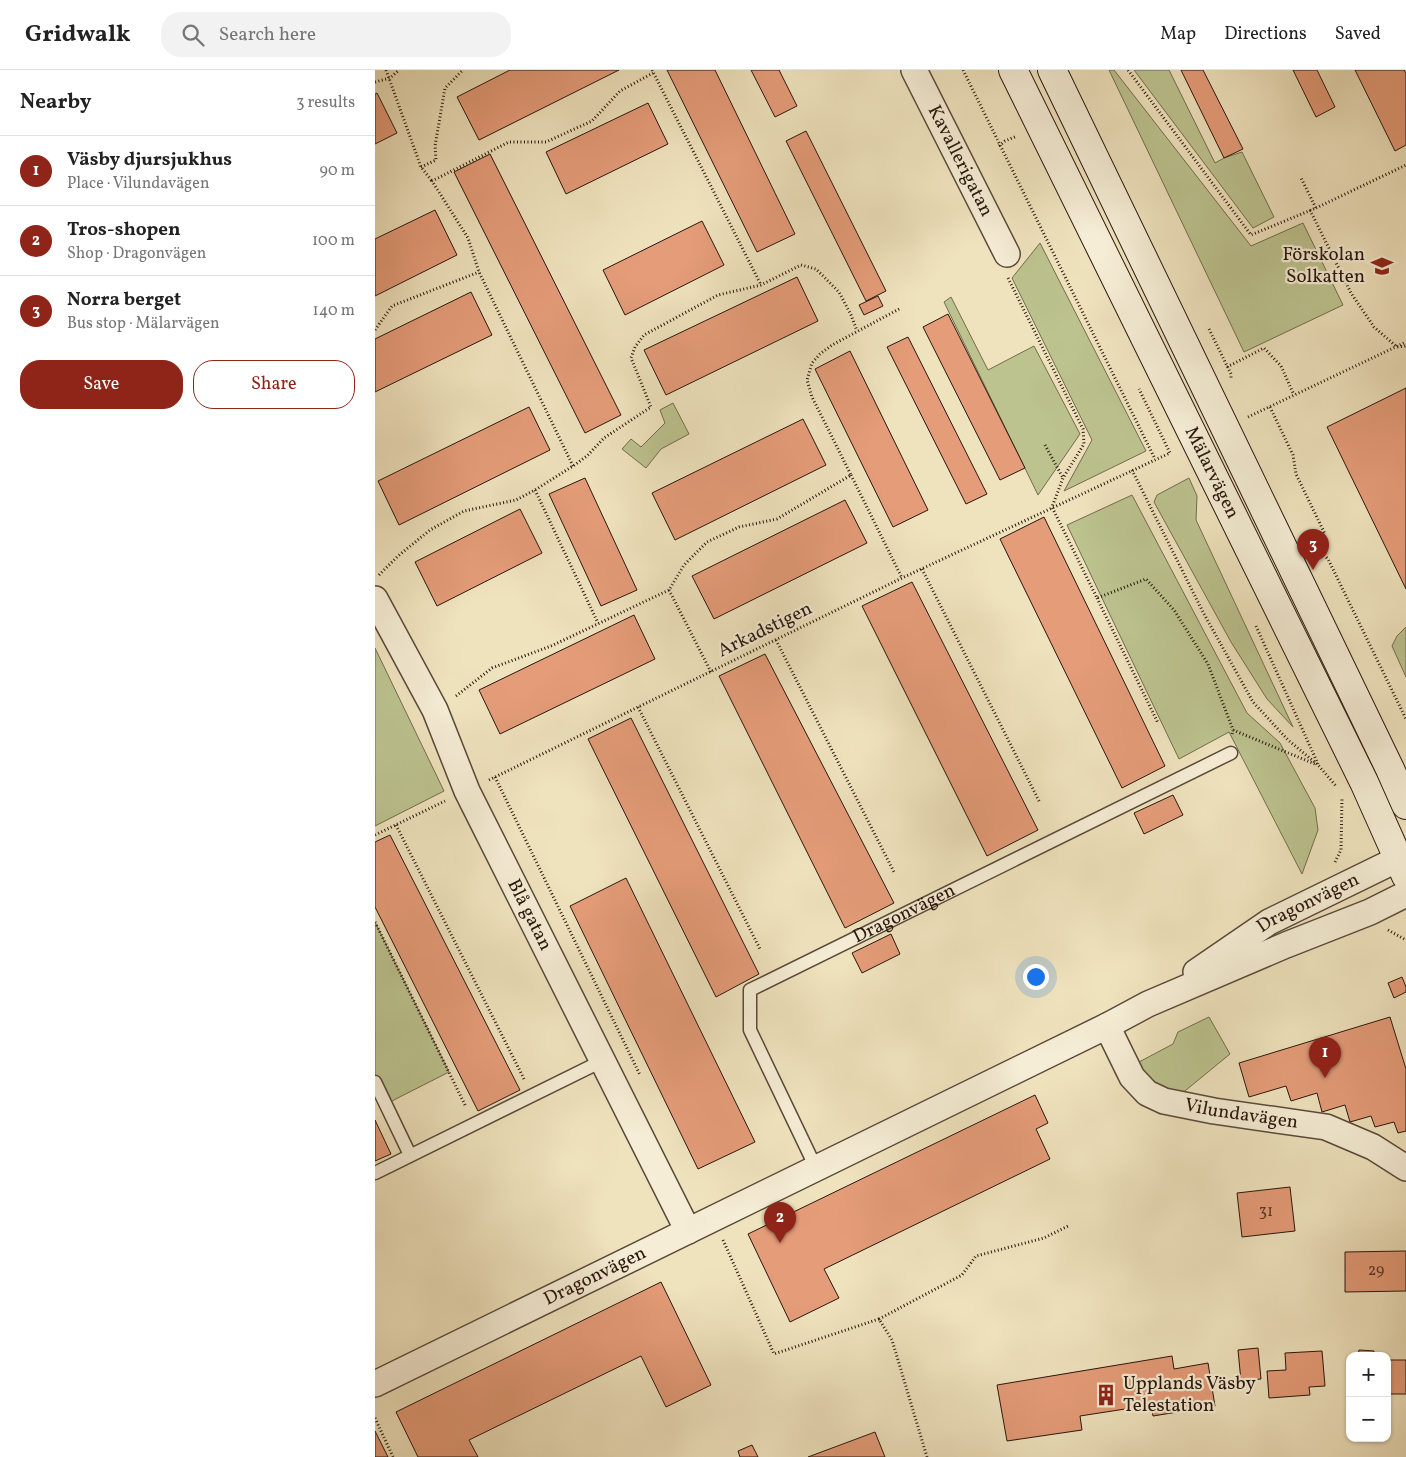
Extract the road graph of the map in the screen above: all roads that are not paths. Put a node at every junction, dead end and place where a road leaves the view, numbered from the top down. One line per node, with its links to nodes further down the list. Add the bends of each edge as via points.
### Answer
1 (914, 70): 4 (street, Kavallerigatan)
2 (1013, 70): 8 (main road, Mälarvägen)
3 (1052, 70): 7 (main road, Mälarvägen)
4 (1007, 265)
5 (375, 599): 12 (street, Blå gatan, via 435,710 467,791)
6 (1231, 753): 15 (lane, Dragonvägen, via 750,990 749,1030)
7 (1406, 805)
8 (1403, 863): 10 (street, Dragonvägen, via 1269,922)
9 (1406, 894): 10 (street, Dragonvägen)
10 (1148, 1004): 11 (street, Dragonvägen)
11 (1107, 1026): 15 (street, Dragonvägen); 16 (street, Vilundavägen, via 1132,1077 1147,1093 1164,1101 1213,1111 1326,1127 1373,1147)
12 (602, 1061): 14 (lane); 18 (street, Blå gatan)
13 (375, 1082): 14 (lane)
14 (410, 1155): 17 (lane)
15 (816, 1168): 18 (street, Dragonvägen)
16 (1406, 1168)
17 (375, 1173)
18 (688, 1231): 19 (street, Dragonvägen)
19 (375, 1384)

